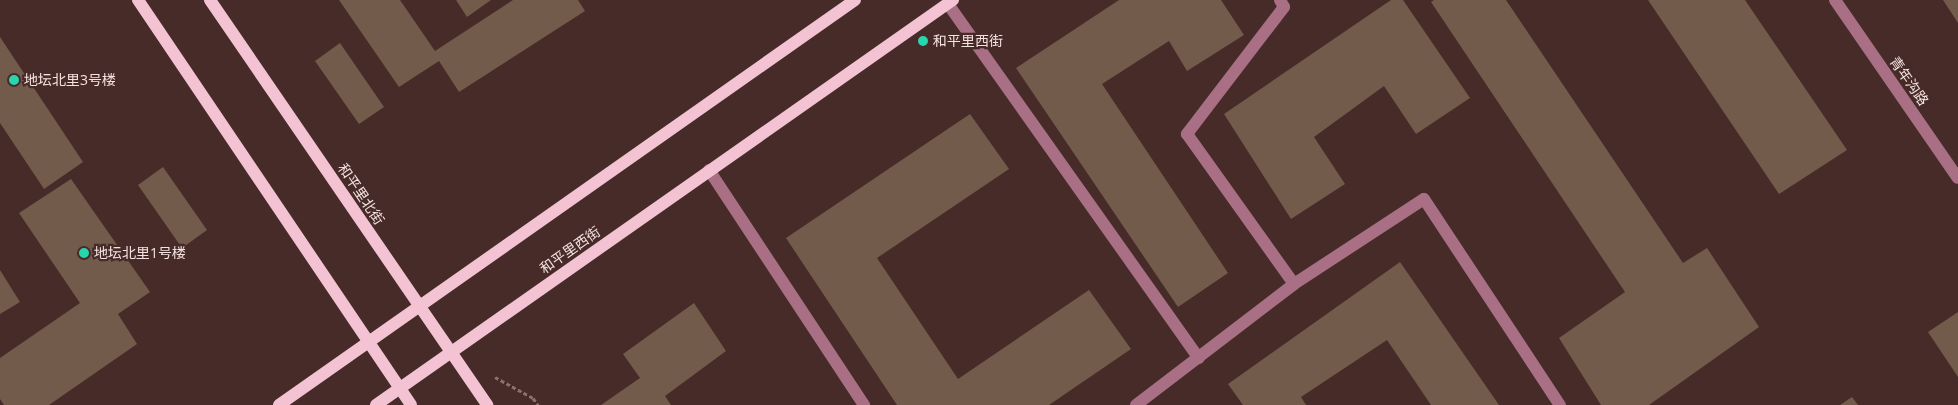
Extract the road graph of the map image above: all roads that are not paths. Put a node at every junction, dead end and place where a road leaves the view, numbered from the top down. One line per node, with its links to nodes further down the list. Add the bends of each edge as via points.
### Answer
1 (138, 0): 11 (main road)
2 (210, 0): 10 (main road, 和平里北街)
3 (855, 0): 10 (main road)
4 (1280, 0): 9 (street, via 1284,7 1188,134)
5 (1835, 0): 8 (street, 青年沟路)
6 (951, 2): 7 (main road, 和平里西街); 13 (street)
7 (709, 170): 12 (main road, 和平里西街); 19 (street)
8 (1958, 178)
9 (1294, 284): 13 (street); 21 (street, via 1424,198)
10 (419, 305): 11 (main road); 12 (main road, 和平里北街)
11 (367, 342): 14 (main road); 15 (main road)
12 (451, 352): 14 (main road, 和平里西街); 18 (main road, 和平里北街)
13 (1199, 358): 20 (street)
14 (399, 389): 16 (main road, 和平里西街); 17 (main road)
15 (279, 405)
16 (376, 405)
17 (411, 405)
18 (487, 405)
19 (864, 405)
20 (1136, 405)
21 (1560, 405)

